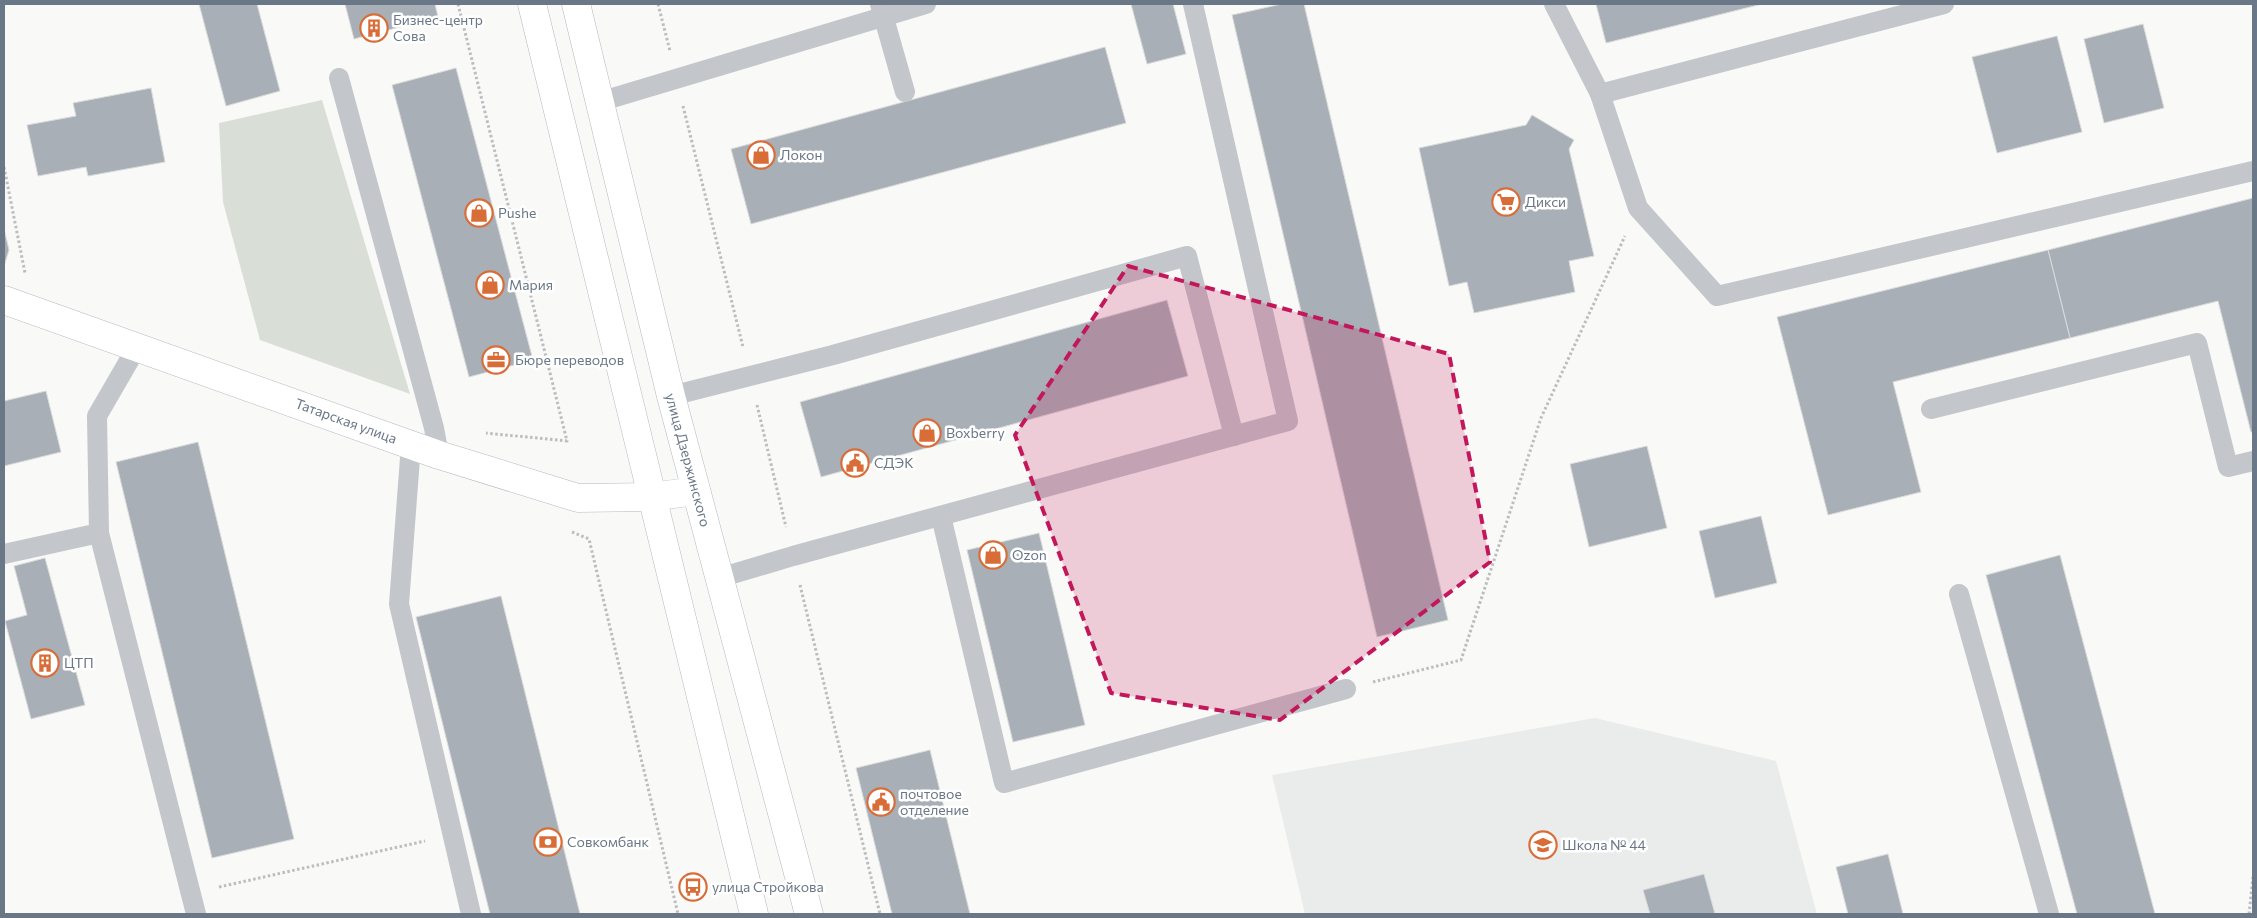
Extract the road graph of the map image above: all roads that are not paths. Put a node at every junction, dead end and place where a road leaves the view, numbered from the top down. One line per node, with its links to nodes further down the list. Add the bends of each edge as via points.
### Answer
1 (532, 4): 22 (main road)
2 (576, 4): 11 (main road, улица Дзержинского)
3 (926, 4): 7 (lane)
4 (1193, 4): 17 (lane, via 1288,421)
5 (1554, 4): 10 (lane)
6 (1944, 4): 10 (lane)
7 (882, 10): 9 (lane); 11 (lane)
8 (339, 78): 19 (lane)
9 (905, 92)
10 (1600, 94): 12 (lane, via 1638,208 1717,296)
11 (599, 102): 15 (main road, улица Дзержинского)
12 (2253, 170)
13 (4, 300): 14 (main road, Татарская улица)
14 (138, 347): 18 (main road, Татарская улица); 24 (lane, via 97,416)
15 (671, 396): 17 (lane, via 833,355 1187,256); 21 (main road, улица Дзержинского)
16 (1931, 409): 20 (lane, via 2197,343 2228,467)
17 (1234, 436): 23 (lane)
18 (411, 445): 19 (main road, Татарская улица); 30 (lane, via 399,604)
19 (439, 455): 22 (main road, Татарская улица, via 578,498)
20 (2253, 461)
21 (696, 491): 22 (main road, Татарская улица); 26 (main road, улица Дзержинского)
22 (651, 497): 31 (main road)
23 (941, 516): 26 (lane); 28 (lane, via 1004,783)
24 (99, 533): 25 (lane); 29 (lane)
25 (4, 554)
26 (719, 578): 32 (main road, улица Дзержинского)
27 (1959, 594): 33 (lane)
28 (1346, 689)
29 (196, 914)
30 (471, 914)
31 (754, 914)
32 (809, 914)
33 (2049, 914)

